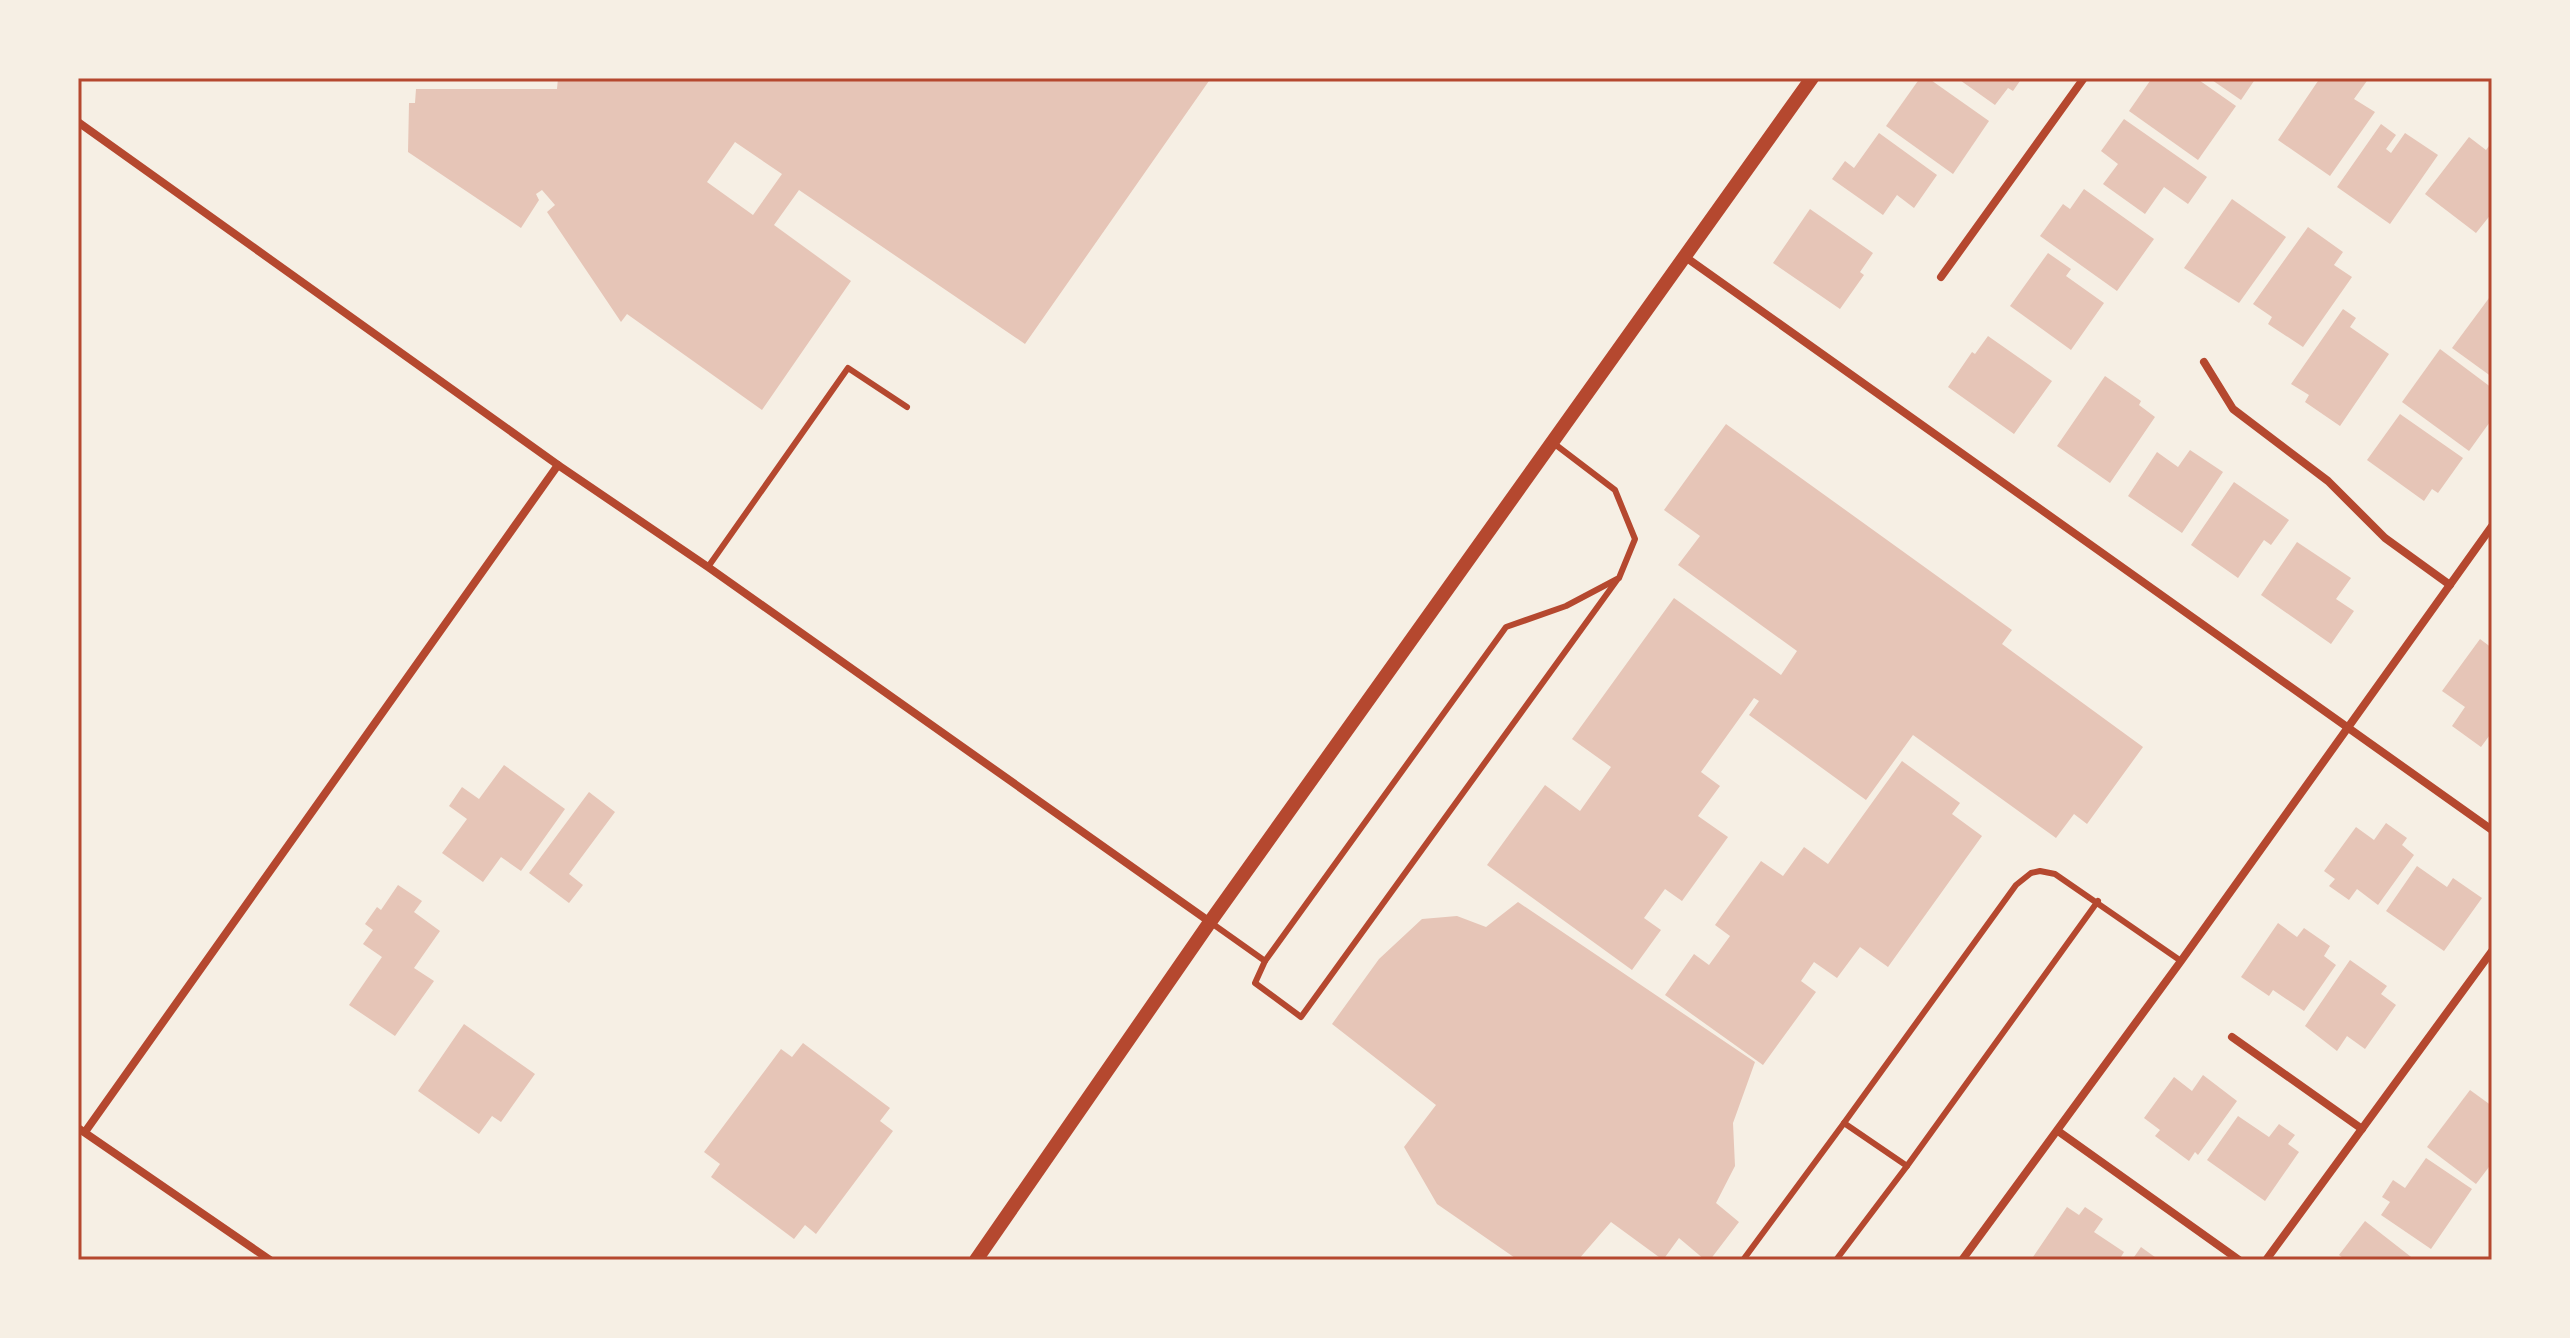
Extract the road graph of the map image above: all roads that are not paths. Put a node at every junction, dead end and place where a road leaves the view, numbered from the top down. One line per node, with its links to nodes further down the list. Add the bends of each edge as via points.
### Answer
1 (1812, 78): 4 (street)
2 (2084, 78): 5 (street)
3 (78, 122): 9 (street)
4 (1684, 256): 8 (street); 14 (street)
5 (1941, 277)
6 (2204, 362): 13 (street, via 2233,409 2328,481 2385,538)
7 (907, 407): 11 (lane, via 848,368)
8 (1552, 442): 12 (lane, via 1615,490 1635,539); 17 (street)
9 (558, 465): 11 (street); 24 (street)
10 (2492, 526): 13 (street)
11 (708, 567): 17 (street)
12 (1619, 578): 19 (lane, via 1566,606 1506,627); 19 (lane, via 1301,1017 1255,983)
13 (2450, 585): 14 (street)
14 (2349, 728): 15 (street); 20 (street)
15 (2492, 830)
16 (2098, 901): 20 (lane); 22 (lane, via 2048,871 2022,878); 26 (lane)
17 (1210, 922): 19 (lane); 28 (street)
18 (2492, 951): 23 (street)
19 (1265, 961)
20 (2181, 961): 25 (street)
21 (2232, 1037): 23 (street)
22 (1844, 1123): 26 (lane); 29 (lane)
23 (2362, 1129): 33 (street)
24 (82, 1130): 27 (street)
25 (2058, 1131): 31 (street); 32 (street)
26 (1907, 1166): 30 (lane)
27 (270, 1260)
28 (976, 1260)
29 (1743, 1260)
30 (1836, 1260)
31 (1962, 1260)
32 (2239, 1260)
33 (2266, 1260)

